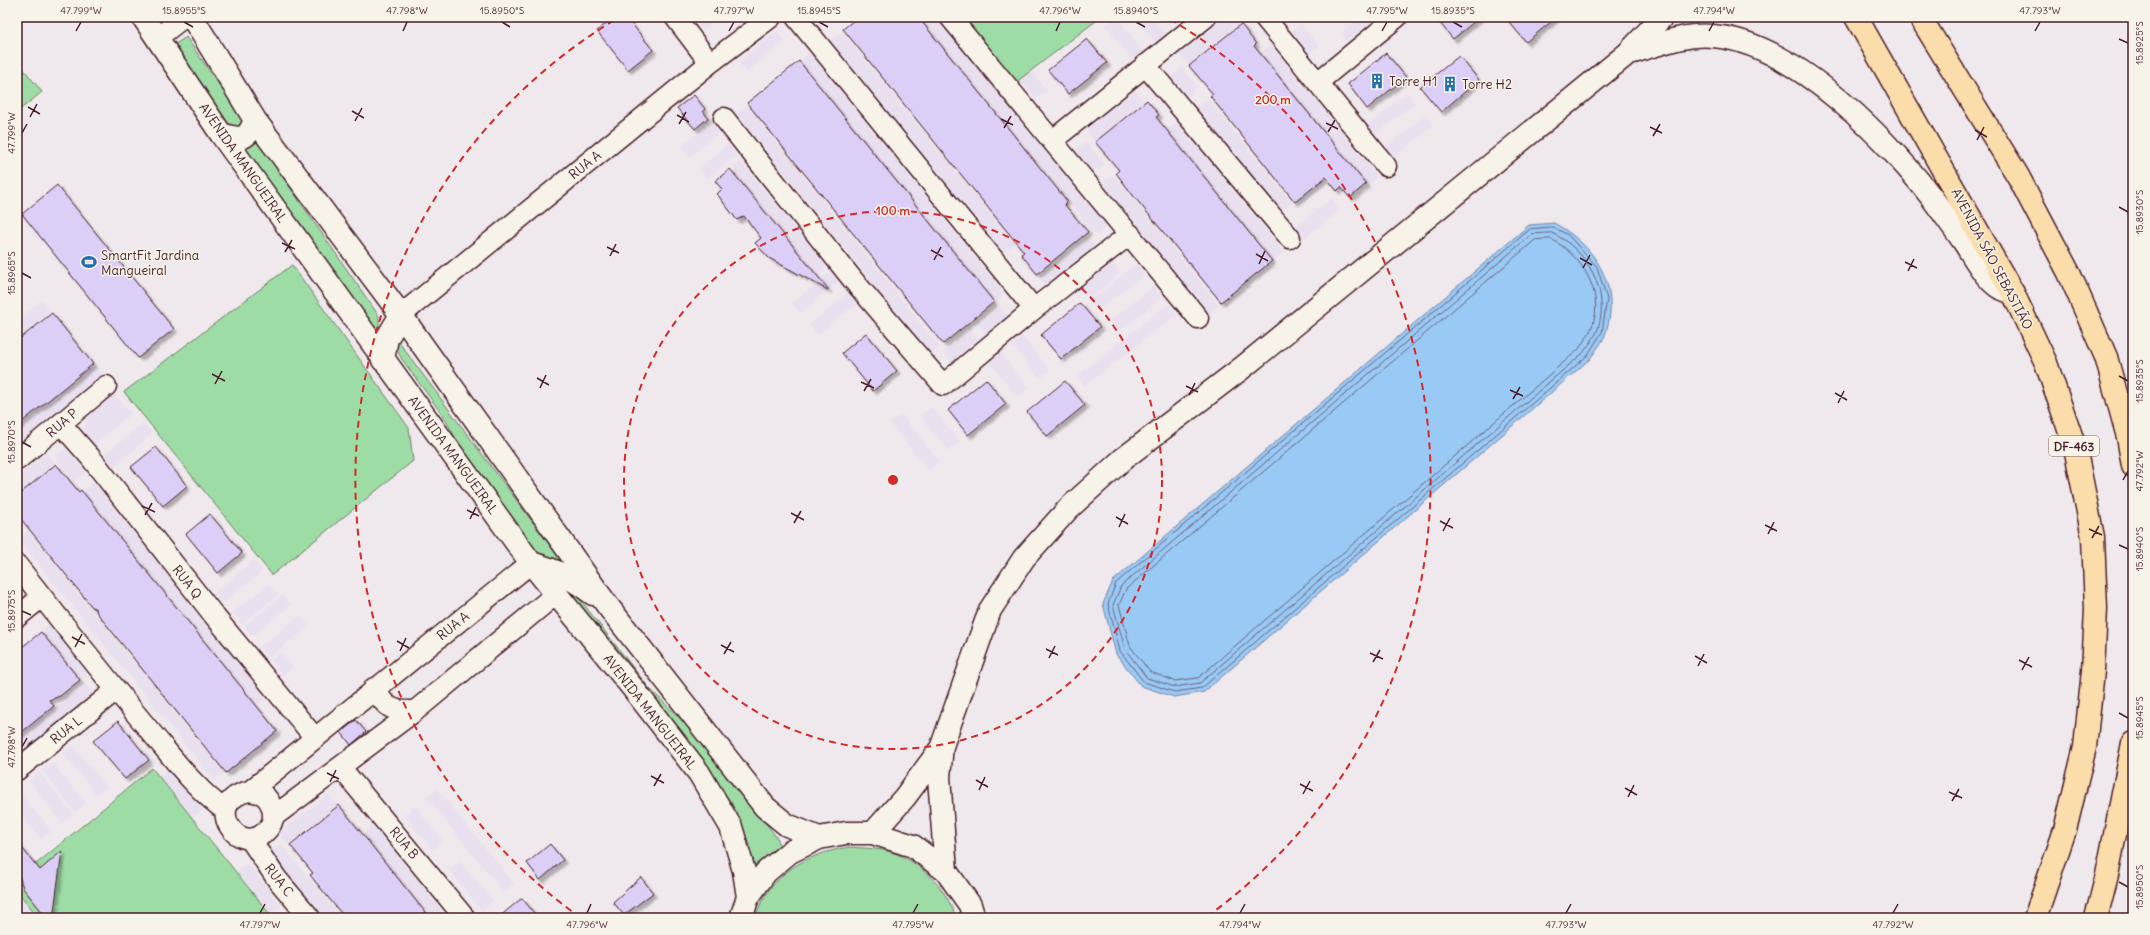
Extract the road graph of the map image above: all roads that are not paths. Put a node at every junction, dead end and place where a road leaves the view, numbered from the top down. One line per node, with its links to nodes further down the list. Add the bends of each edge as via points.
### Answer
1 (143, 17): 14 (street, AVENIDA MANGUEIRAL)
2 (184, 17): 14 (street)
3 (192, 17): 20 (street)
4 (674, 17): 16 (street)
5 (771, 17): 16 (street, RUA A)
6 (796, 17): 27 (street)
7 (950, 17): 22 (street)
8 (1206, 17): 17 (street)
9 (1264, 17): 18 (street)
10 (1397, 17): 18 (street)
11 (1662, 17): 15 (street)
12 (1856, 17): 26 (main road, AVENIDA SÃO SEBASTIÃO / DF-463)
13 (1920, 17): 34 (main road, via 2018,176 2069,273 2106,357 2128,437)
14 (156, 38): 21 (street, AVENIDA MANGUEIRAL)
15 (1627, 54): 26 (street, via 1677,39 1712,36 1753,44 1786,62 1853,113 1893,152 1929,193 1984,273 1997,286); 46 (street, via 1242,368 1124,459 1069,508 1024,558 990,610)
16 (710, 63): 28 (street, RUA A)
17 (1145, 65): 22 (street); 25 (street)
18 (1318, 82): 23 (street)
19 (724, 118): 27 (street, via 853,280 943,385)
20 (256, 120): 21 (street, via 248,135 240,138); 28 (street)
21 (221, 134): 30 (street, AVENIDA MANGUEIRAL)
22 (1053, 140): 24 (street)
23 (1386, 166)
24 (1130, 234): 27 (street); 29 (street)
25 (1290, 238)
26 (2014, 293): 61 (main road, AVENIDA SÃO SEBASTIÃO / DF-463, via 2046,363 2075,447 2093,537 2096,609 2085,747 2065,830)
27 (1034, 309)
28 (401, 315): 30 (street, via 387,338); 39 (street)
29 (1198, 318)
30 (383, 360): 35 (street, AVENIDA MANGUEIRAL)
31 (106, 386): 32 (street, RUA P)
32 (61, 424): 33 (street, RUA P); 44 (street, RUA Q)
33 (17, 460)
34 (2133, 466)
35 (531, 563): 37 (street, AVENIDA MANGUEIRAL); 39 (street, via 555,570 575,581); 41 (street, RUA A)
36 (17, 565): 38 (street)
37 (556, 594): 43 (street); 56 (street, AVENIDA MANGUEIRAL, via 699,773 731,828 744,871)
38 (42, 597): 40 (street); 42 (street)
39 (607, 605): 53 (street, via 765,807 787,826)
40 (17, 617)
41 (374, 688): 43 (street, via 390,708 399,712); 44 (street, RUA A)
42 (116, 690): 48 (street, RUA L); 50 (street, via 201,790 214,803)
43 (415, 711): 47 (street)
44 (315, 738): 49 (street, RUA A)
45 (2133, 743): 62 (main road)
46 (942, 746): 52 (street, via 905,797); 55 (street, via 939,777)
47 (341, 768): 51 (street); 58 (street, RUA B)
48 (17, 770)
49 (250, 791): 50 (street, RUA A, via 239,793 230,800); 51 (street, via 262,795 271,804)
50 (226, 810): 54 (street, via 226,820 230,829 239,836)
51 (274, 817): 54 (street, via 270,828 261,836)
52 (873, 833): 53 (street, via 846,833); 55 (street, via 913,846)
53 (819, 838): 56 (street, via 790,852 766,872)
54 (250, 839): 57 (street, RUA C, via 277,879)
55 (946, 870): 60 (street, via 970,905)
56 (748, 897): 59 (street)
57 (310, 918)
58 (465, 918)
59 (741, 918)
60 (974, 918)
61 (2035, 918)
62 (2096, 918)

